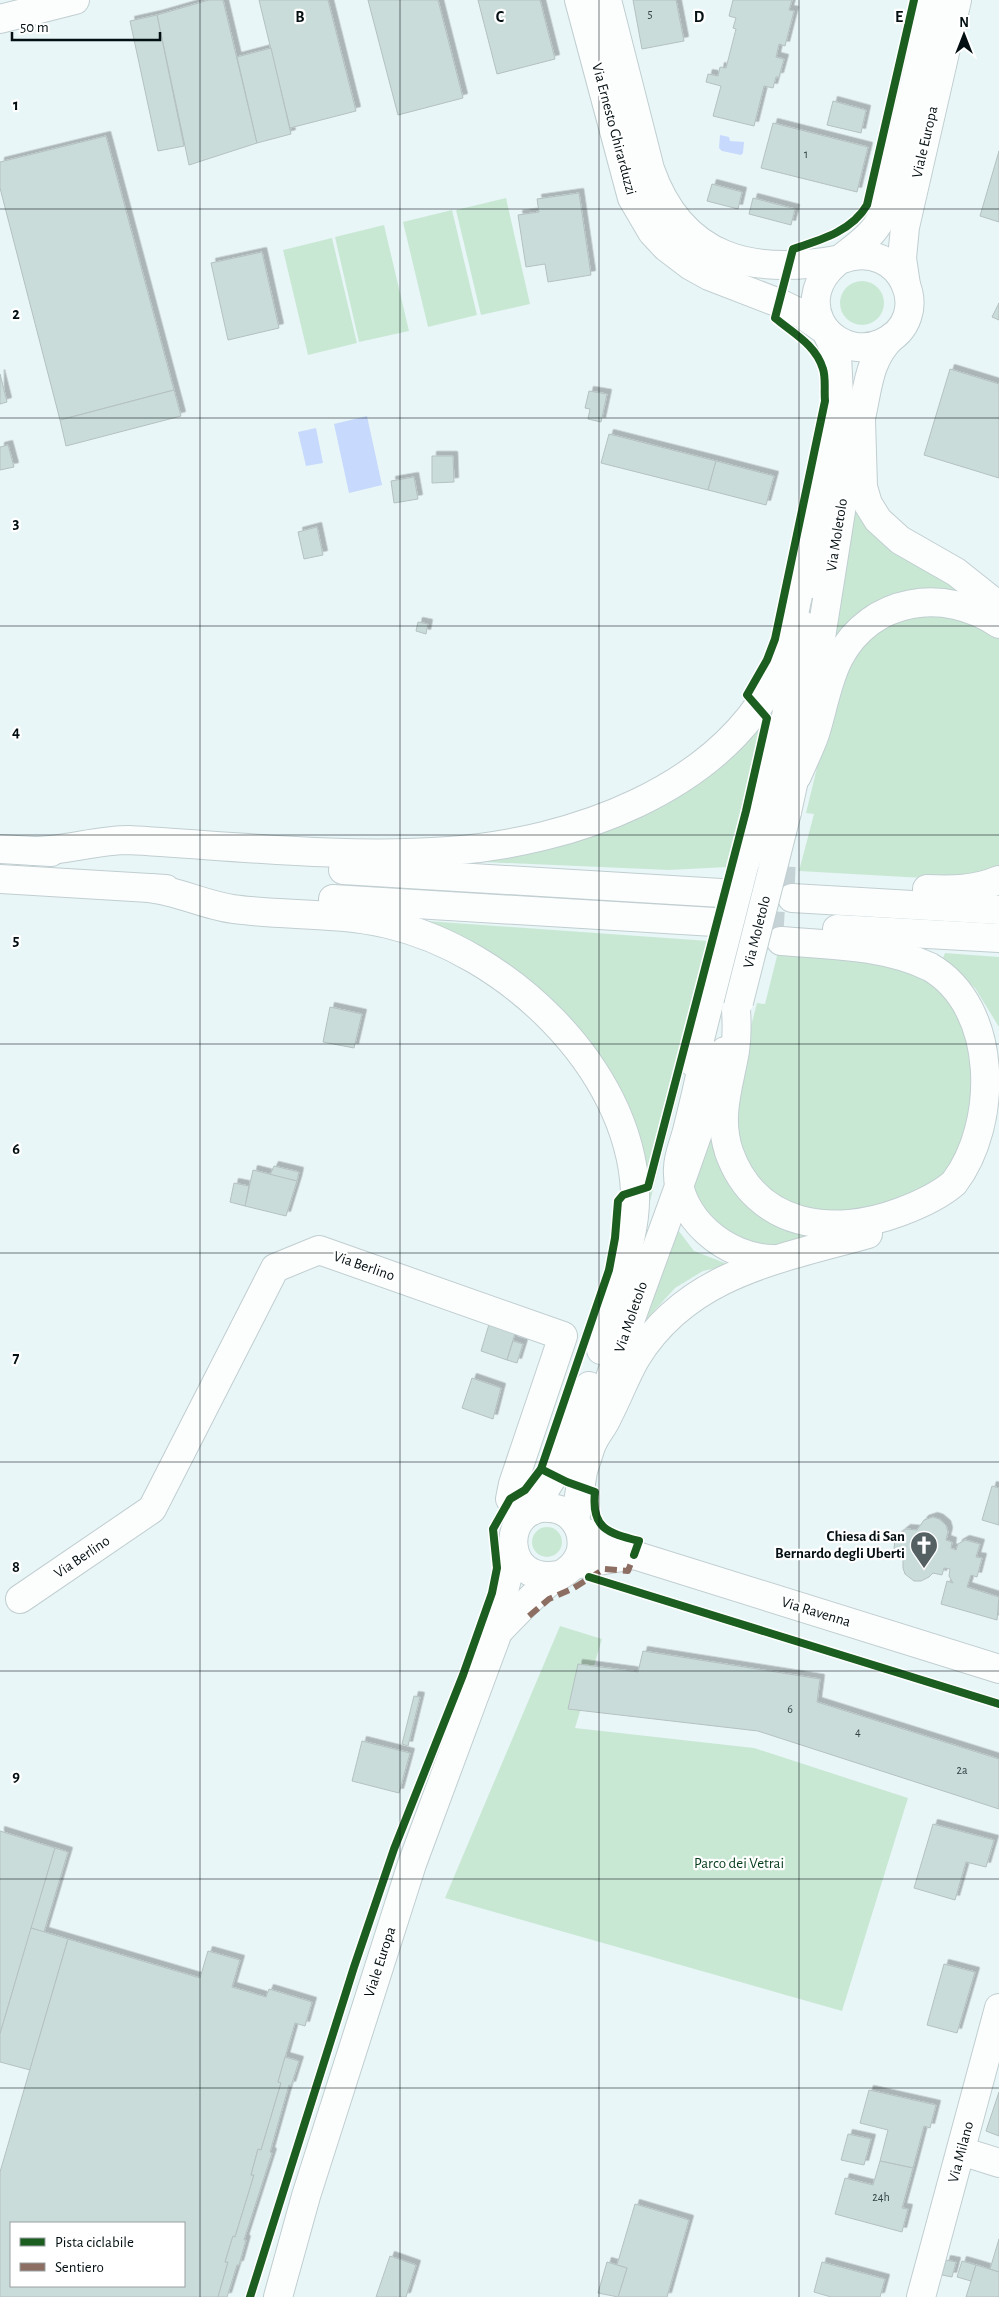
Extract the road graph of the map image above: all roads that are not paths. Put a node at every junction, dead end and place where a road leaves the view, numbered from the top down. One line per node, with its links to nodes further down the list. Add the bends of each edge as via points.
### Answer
1 (74, 0): 6 (main road)
2 (579, 0): 9 (main road, Via Ernesto Ghirarduzzi, via 632,198 652,232 691,266 800,313)
3 (607, 0): 7 (main road, Via Ernesto Ghirarduzzi, via 650,169 658,193 679,224 708,247 740,260 789,266)
4 (933, 0): 7 (main road, Viale Europa, via 883,213 867,239)
5 (957, 0): 8 (main road, Viale Europa, via 904,233 902,258)
6 (0, 19)
7 (842, 259): 8 (main road, via 865,254 880,258 899,272); 9 (main road, Via Moletolo, via 829,268 818,288 817,310)
8 (906, 285): 10 (main road, Via Moletolo, via 909,308)
9 (826, 331): 10 (main road, via 838,341 859,348 875,346); 12 (main road, Via Moletolo, via 837,355 839,395)
10 (895, 335): 11 (main road, Via Moletolo, via 881,349 871,367)
11 (861, 420): 13 (main road, via 863,487 878,520 900,540 956,572); 15 (main road, Via Moletolo, via 850,452)
12 (810, 560): 16 (main road, Via Moletolo, via 810,594 783,731); 18 (main road, via 782,663 770,688 745,721 690,774 652,796 608,815 519,841 434,852 355,853 129,840)
13 (999, 606)
14 (999, 624): 15 (main road, via 963,606 932,601 900,607 869,623 850,641 836,664 815,734)
15 (796, 776): 16 (main road, Via Moletolo)
16 (775, 812): 26 (main road, Via Moletolo, bridge); 27 (main road, Via Moletolo, bridge, via 744,866)
17 (0, 849): 18 (main road)
18 (33, 851): 21 (main road, via 657,889)
19 (0, 878): 22 (main road)
20 (999, 880): 23 (main road, via 984,886 954,890 795,889)
21 (723, 886)
22 (148, 888): 24 (main road, via 622,916 681,930); 31 (main road, via 173,891 231,909 344,917 407,930 437,941 487,968 547,1014 585,1059 608,1098 625,1140 635,1191 628,1247 606,1321)
23 (999, 910)
24 (712, 928)
25 (999, 938): 26 (main road, via 783,933 903,957 938,972 965,994 977,1010 995,1050 999,1074 997,1100 974,1160 953,1183 932,1197 893,1215 859,1224 841,1226 795,1218 757,1196 740,1175 725,1135 724,1103 737,1036)
26 (738, 1006): 29 (main road, Via Moletolo)
27 (700, 1041): 29 (main road, via 701,1071 678,1165); 31 (main road, Via Moletolo, via 651,1223 616,1325)
28 (999, 1132): 30 (main road, via 975,1177 944,1204 889,1228)
29 (680, 1187): 30 (main road, via 696,1219 721,1243 759,1258); 32 (main road, Via Moletolo, via 619,1350 597,1417)
30 (792, 1256): 32 (main road, via 717,1282 671,1316 637,1357)
31 (601, 1350): 33 (main road, Via Moletolo, via 562,1463)
32 (593, 1442): 34 (main road, Via Moletolo, via 583,1471)
33 (527, 1515): 34 (main road, via 544,1508 556,1508); 35 (main road, Via Moletolo, via 516,1528); 38 (main road, Via Berlino, via 510,1499 513,1484 563,1336 319,1250 275,1268 152,1509)
34 (577, 1525): 36 (main road, Via Ravenna); 37 (main road, Via Moletolo, via 582,1542 580,1554)
35 (514, 1551): 37 (main road, via 527,1570 546,1577); 39 (main road, Via Moletolo)
36 (634, 1555): 37 (main road); 40 (main road, Via Ravenna)
37 (566, 1570): 39 (main road, via 524,1604)
38 (20, 1599)
39 (498, 1632): 44 (main road, Viale Europa, via 412,1864 306,2196)
40 (999, 1669)
41 (999, 2008): 42 (main road, Via Milano)
42 (961, 2151): 43 (main road); 45 (main road, Via Milano)
43 (999, 2163)
44 (278, 2297)
45 (921, 2297)

